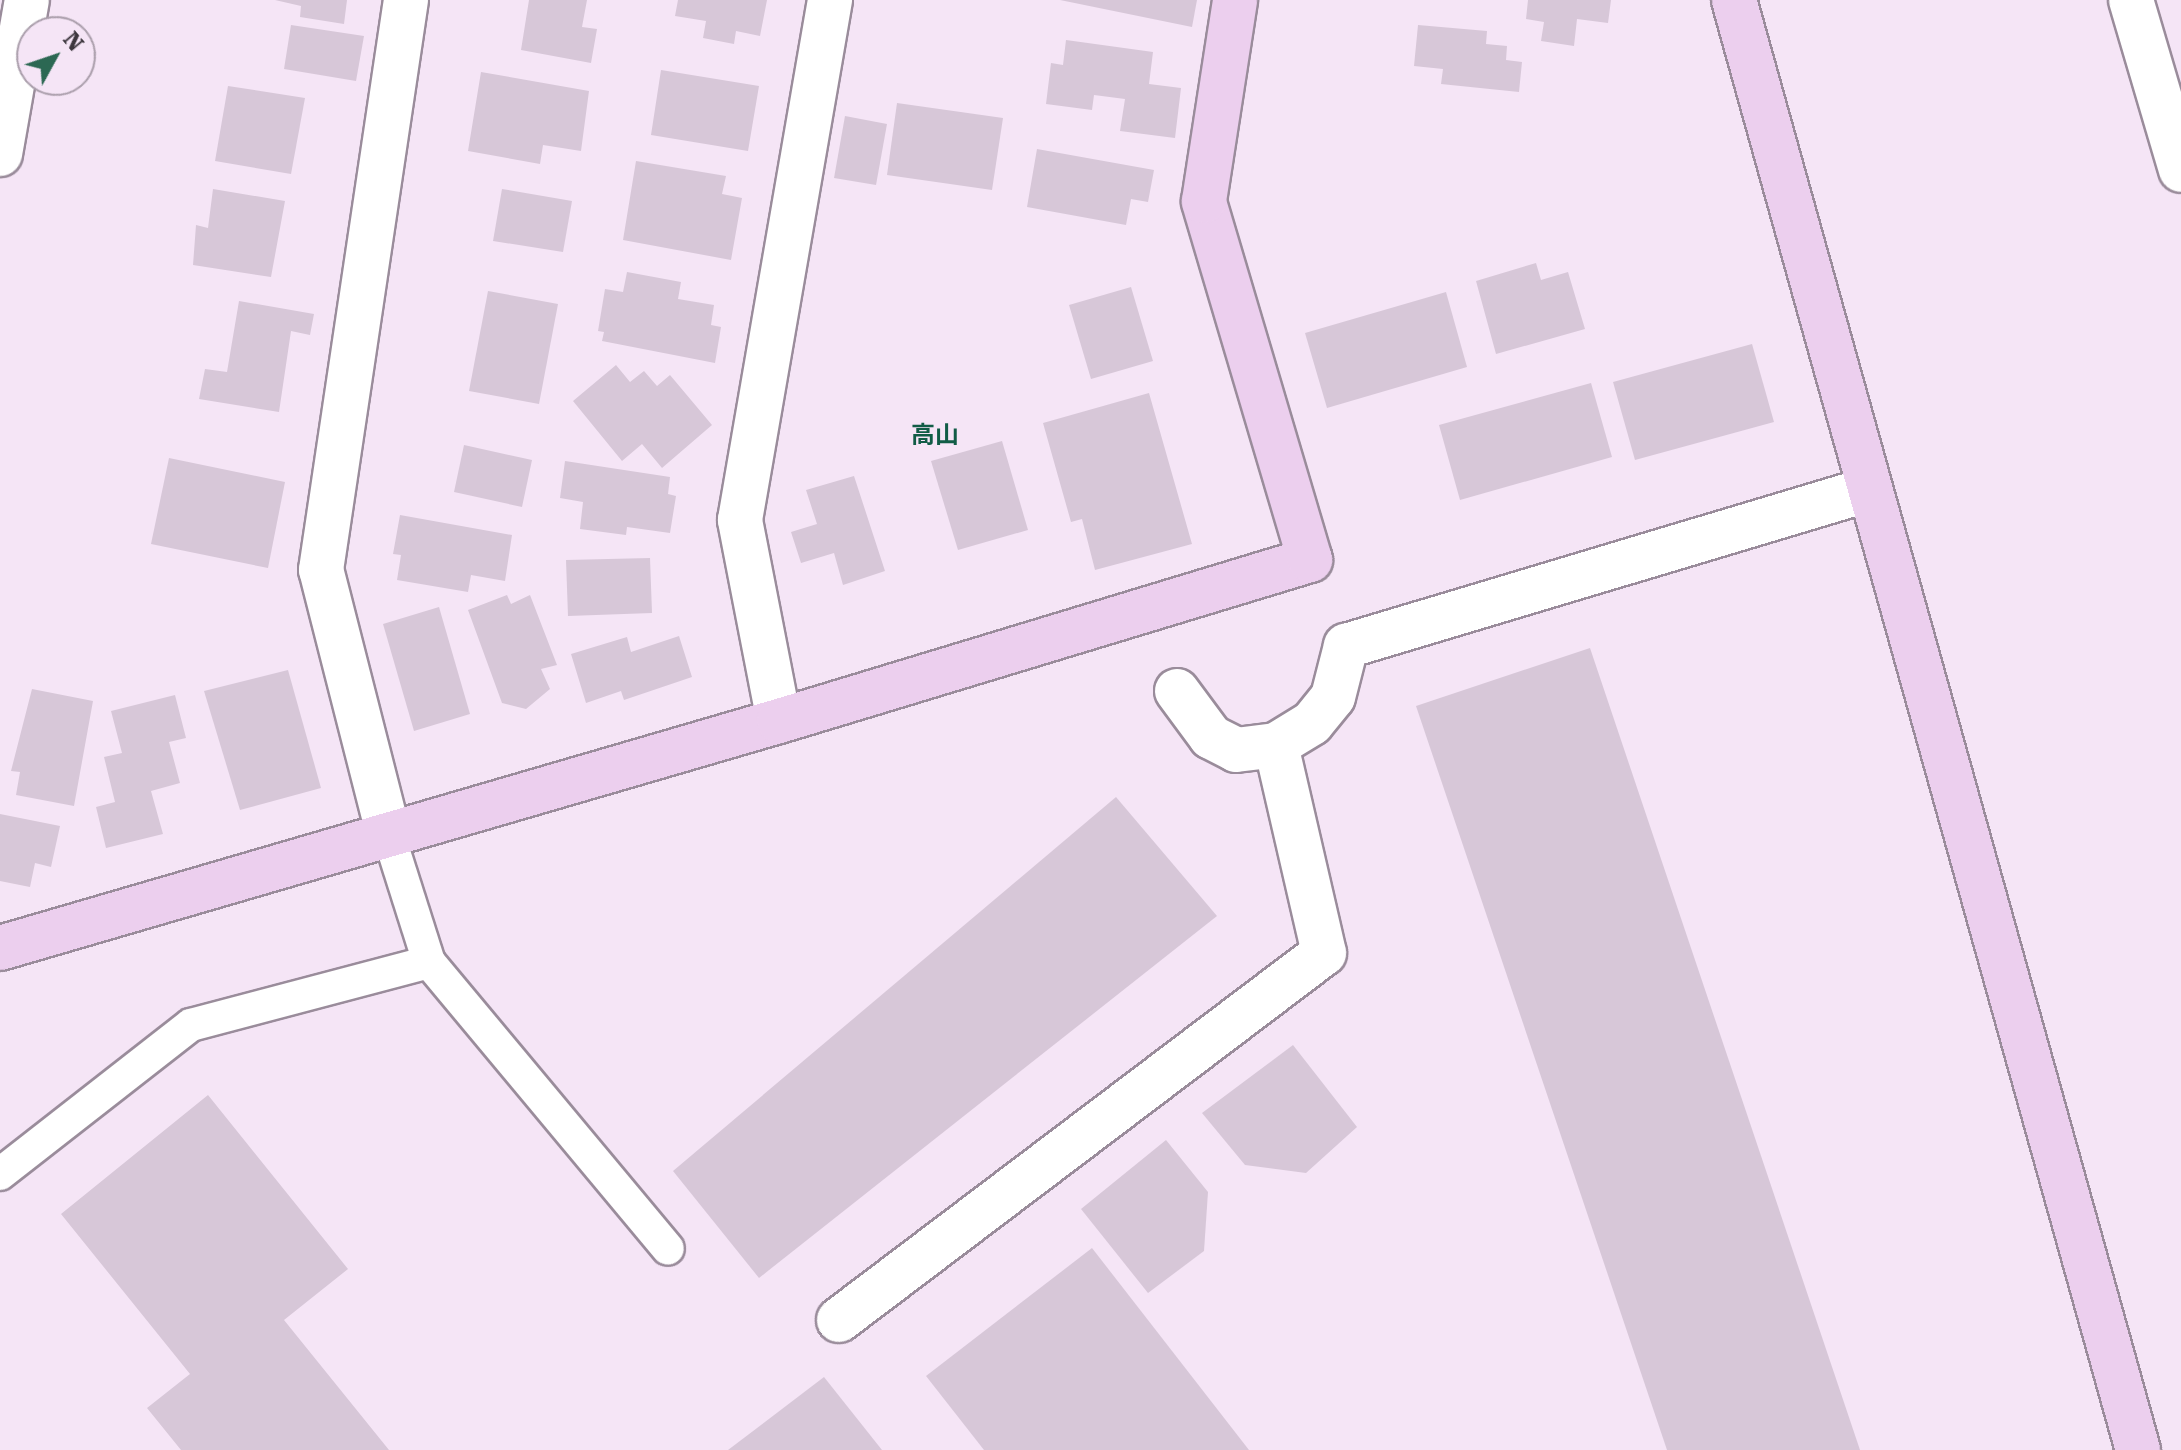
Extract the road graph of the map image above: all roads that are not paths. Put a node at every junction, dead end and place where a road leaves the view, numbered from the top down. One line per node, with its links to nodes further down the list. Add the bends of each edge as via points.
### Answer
1 (27, 0): 7 (street)
2 (406, 0): 13 (street, via 321,570)
3 (830, 0): 11 (street, via 740,520)
4 (1235, 0): 11 (street, via 1204,201 1310,560)
5 (1734, 0): 9 (street)
6 (2131, 0): 8 (street)
7 (0, 154)
8 (2181, 170)
9 (1870, 489): 12 (street, via 1346,646 1333,697 1312,723); 19 (street)
10 (1177, 691): 12 (street, via 1211,737 1236,750)
11 (779, 721): 13 (street)
12 (1276, 745): 18 (street, via 1324,953)
13 (389, 836): 14 (street); 15 (lane)
14 (0, 948)
15 (429, 962): 16 (lane, via 191,1025); 17 (lane)
16 (0, 1174)
17 (668, 1249)
18 (839, 1320)
19 (2138, 1450)

